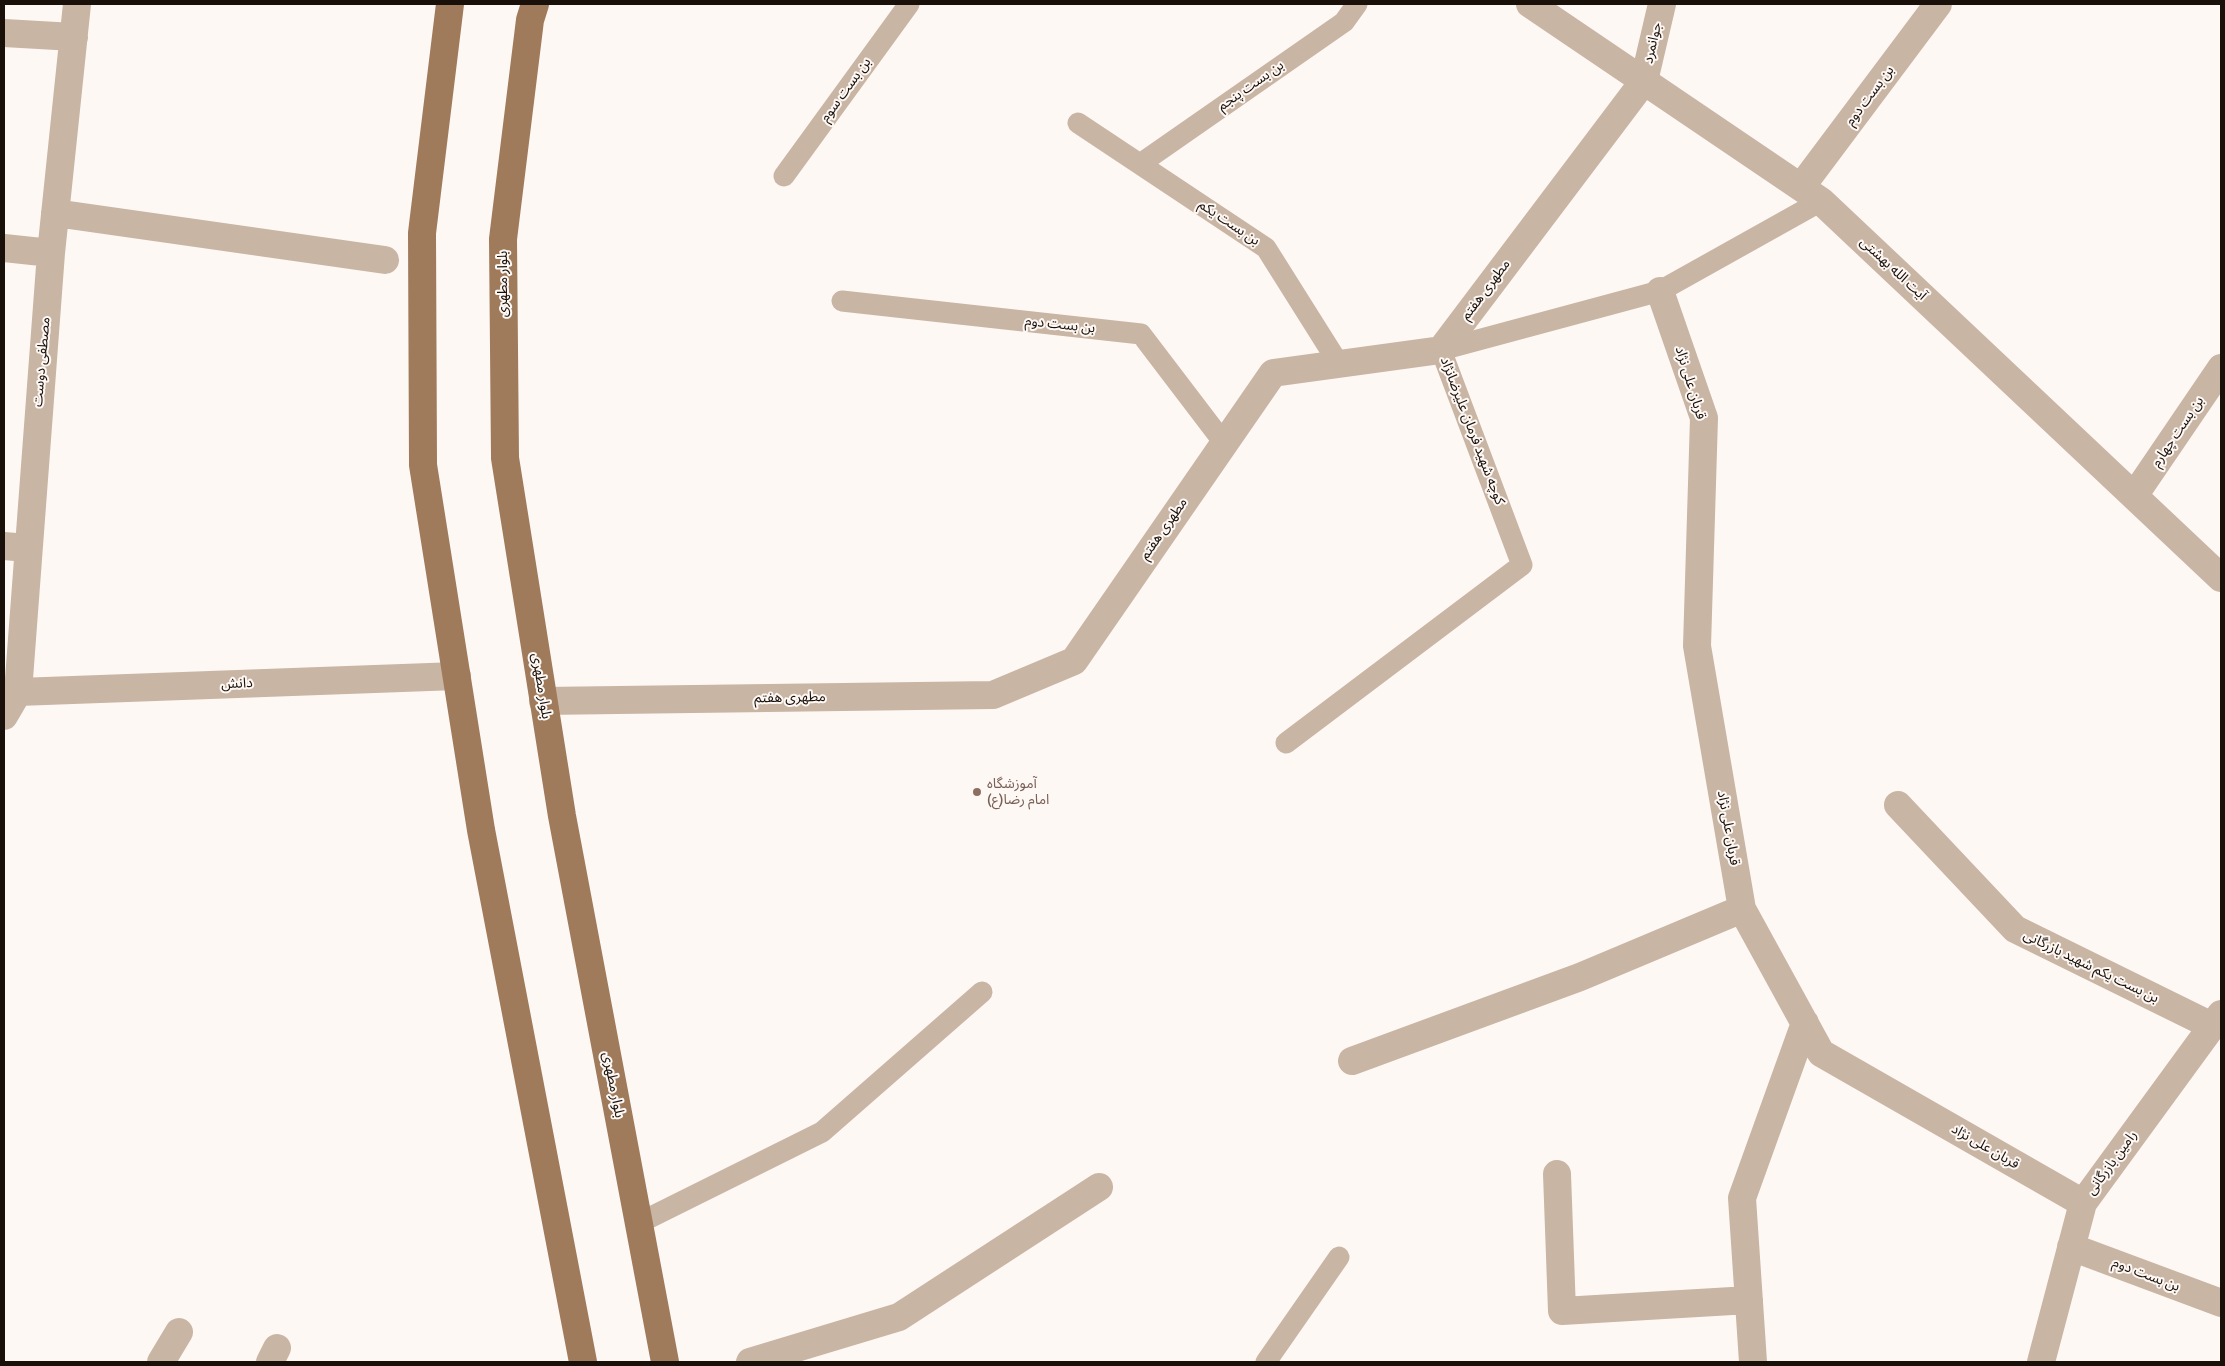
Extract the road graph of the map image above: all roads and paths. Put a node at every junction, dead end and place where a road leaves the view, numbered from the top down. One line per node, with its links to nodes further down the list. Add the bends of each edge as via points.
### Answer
1 (77, 4): 10 (street, مصطفی دوست)
2 (450, 4): 29 (main road, via 422,233 423,455)
3 (535, 4): 31 (main road, بلوار مطهری, via 530,20 503,238 505,448)
4 (909, 4): 14 (lane, بن بست سوم)
5 (1357, 4): 13 (lane, بن بست پنجم, via 1344,22)
6 (1530, 4): 11 (street, آیت الله بهشتی)
7 (1662, 4): 11 (street, جوانمرد)
8 (1938, 4): 15 (street, بن بست دوم)
9 (4, 33): 10 (street)
10 (74, 37): 16 (street, مصطفی دوست)
11 (1644, 81): 15 (street, آیت الله بهشتی); 22 (street, مطهری هفتم)
12 (1078, 123): 13 (lane, بن بست یکم)
13 (1140, 164): 23 (lane, بن بست یکم, via 1266,248)
14 (784, 176)
15 (1811, 194): 20 (lane, کوچه شهید فرمان علیرضانژاد); 26 (street, آیت الله بهشتی)
16 (55, 213): 18 (street, مصطفی دوست); 19 (street)
17 (4, 248): 18 (street)
18 (51, 253): 27 (street, مصطفی دوست)
19 (385, 260)
20 (1660, 291): 22 (lane, کوچه شهید فرمان علیرضانژاد); 35 (street, قربان علی نژاد, via 1704,418 1698,646)
21 (842, 300): 25 (lane, بن بست دوم, via 1141,334)
22 (1441, 350): 23 (street, مطهری هفتم); 33 (lane, کوچه شهید فرمان علیرضانژاد, via 1522,565)
23 (1340, 364): 25 (street, مطهری هفتم, via 1273,373)
24 (2221, 368): 26 (street, بن بست چهارم)
25 (1224, 443): 31 (street, مطهری هفتم, via 1074,661 993,695)
26 (2134, 496): 28 (street, آیت الله بهشتی)
27 (16, 547): 30 (street, مصطفی دوست)
28 (2221, 578)
29 (457, 676): 30 (street, دانش); 50 (main road, via 482,830)
30 (18, 692): 32 (street, مصطفی دوست)
31 (544, 701): 43 (main road, بلوار مطهری, via 562,816)
32 (4, 716)
33 (1286, 743)
34 (1898, 805): 37 (street, بن بست یکم شهید بازرگانی, via 2015,929)
35 (1742, 909): 38 (street, قربان علی نژاد); 39 (street, via 1580,977)
36 (982, 992): 43 (lane, via 822,1132)
37 (2217, 1020): 42 (street, رامین بازرگانی)
38 (1805, 1023): 42 (street, قربان علی نژاد, via 1822,1053); 46 (street, via 1742,1198)
39 (1352, 1061)
40 (1558, 1174): 46 (street, via 1562,1311)
41 (1099, 1187): 52 (street, via 899,1317)
42 (2083, 1203): 44 (street, رامین بازرگانی)
43 (639, 1223): 51 (main road, بلوار مطهری)
44 (2072, 1247): 47 (street, بن بست دوم); 55 (street, رامین بازرگانی)
45 (1339, 1257): 53 (lane)
46 (1749, 1300): 54 (street)
47 (2221, 1303)
48 (179, 1332): 49 (street)
49 (162, 1362)
50 (583, 1362)
51 (665, 1362)
52 (750, 1362)
53 (1266, 1362)
54 (1753, 1362)
55 (2041, 1362)

